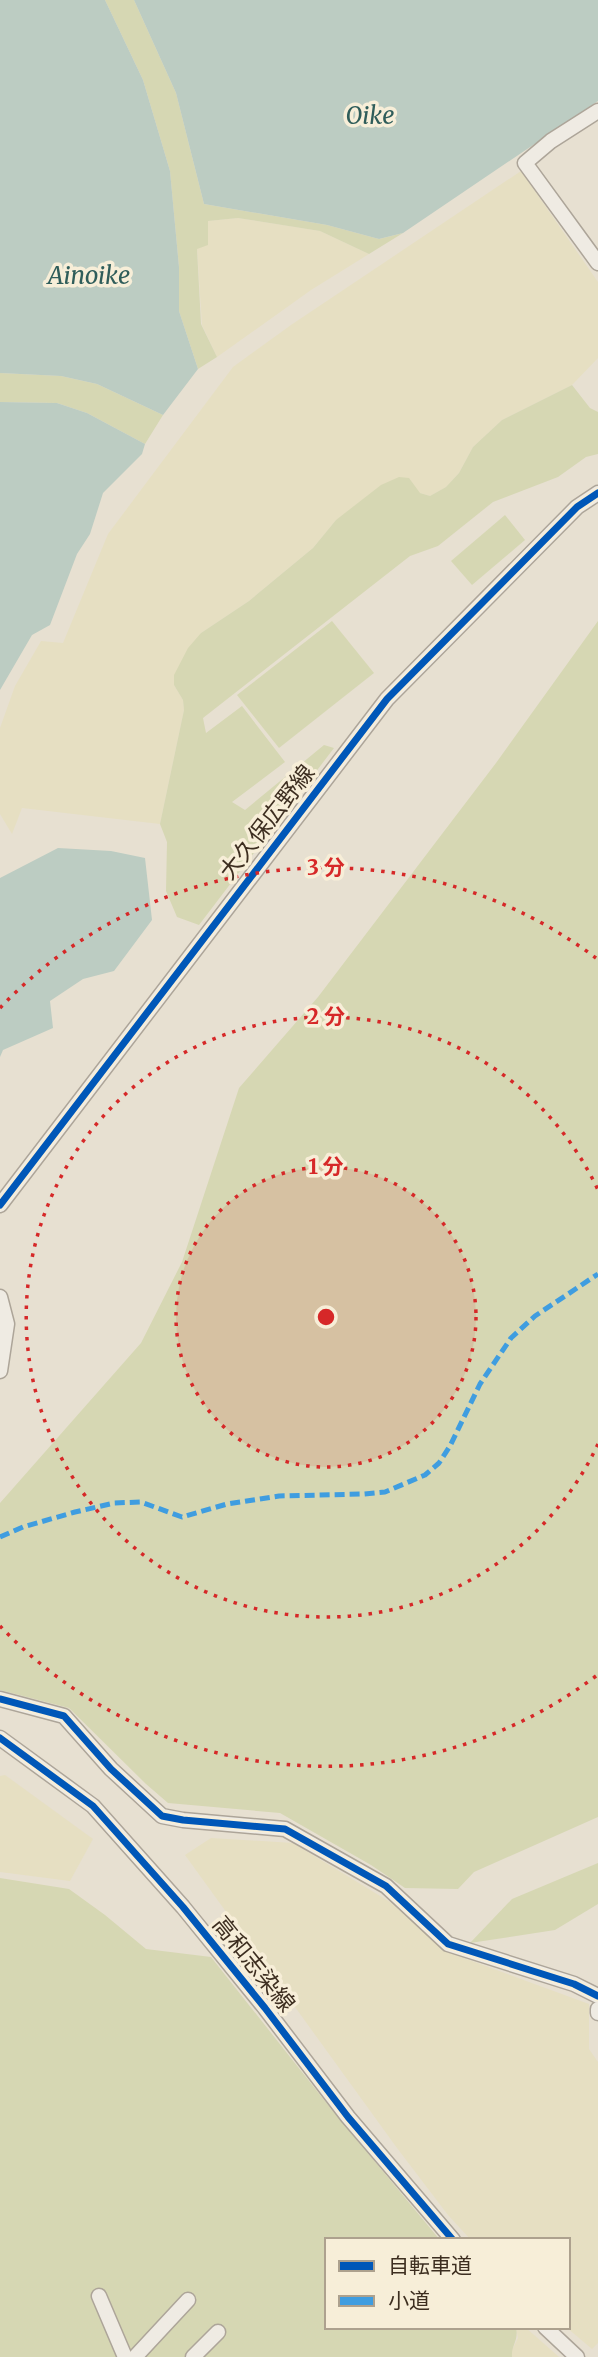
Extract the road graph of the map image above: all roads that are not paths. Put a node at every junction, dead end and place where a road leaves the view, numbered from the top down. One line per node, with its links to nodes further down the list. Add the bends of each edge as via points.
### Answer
1 (598, 110): 2 (street, via 525,163)
2 (598, 263)
3 (598, 493): 4 (street, 大久保広野線, via 577,508 387,699)
4 (0, 1205)
5 (0, 1297): 6 (street, via 7,1324)
6 (0, 1371)
7 (0, 1699): 9 (street, via 64,1716 111,1769 162,1816 285,1829 386,1886 448,1944)
8 (0, 1738): 10 (street, 高和志染線, via 93,1807 174,1897 348,2117)
9 (598, 1996)
10 (451, 2238)
11 (99, 2296): 15 (street)
12 (188, 2300): 16 (street)
13 (547, 2329): 18 (street)
14 (218, 2332): 17 (street)
15 (125, 2357)
16 (135, 2357)
17 (193, 2357)
18 (577, 2357)

